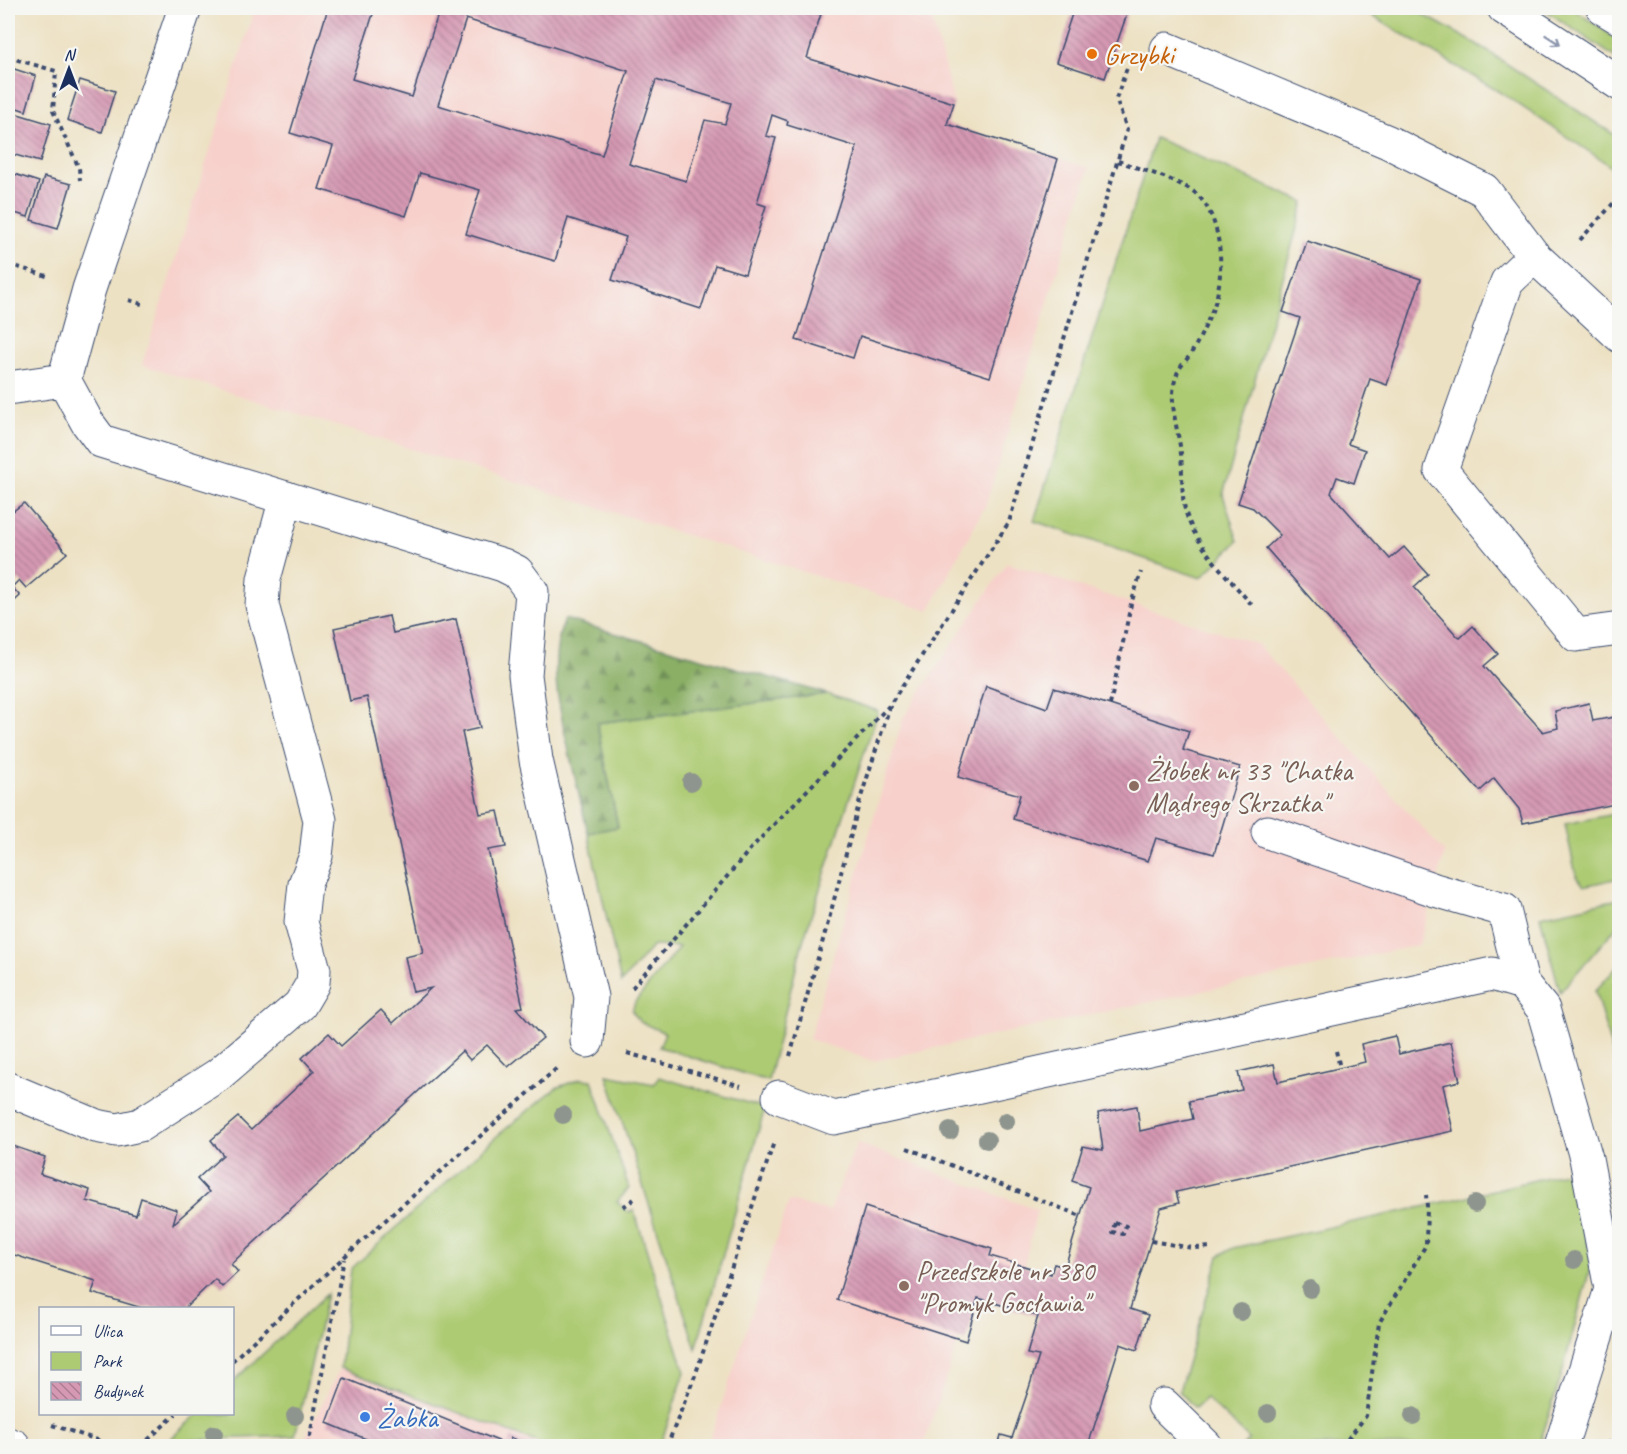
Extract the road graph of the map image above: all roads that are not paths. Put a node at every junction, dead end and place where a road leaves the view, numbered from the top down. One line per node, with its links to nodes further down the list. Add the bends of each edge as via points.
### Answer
1 (184, 8): 9 (street, via 89,289)
2 (1504, 8): 6 (street, one-way to 6)
3 (1603, 8): 4 (street)
4 (1620, 18)
5 (1167, 50): 7 (street, via 1388,142 1484,190)
6 (1620, 84)
7 (1534, 256): 8 (street); 12 (street, via 1507,282 1441,470 1576,635)
8 (1620, 336)
9 (64, 380): 10 (street); 11 (street, via 101,441)
10 (8, 388)
11 (286, 498): 15 (street, via 503,565 517,572 532,592 525,675 537,760 591,997); 16 (street, via 264,579 262,605 320,820 316,856 305,884 301,922 314,970 313,983 300,1005 218,1075 140,1125 117,1130 96,1126)
12 (1620, 629)
13 (1268, 832): 14 (street, via 1504,910)
14 (1522, 983): 17 (street, via 1492,974 834,1118); 22 (street, via 1543,1009 1556,1052 1586,1158 1611,1289)
15 (587, 1041)
16 (8, 1089)
17 (779, 1097)
18 (1164, 1405): 21 (street)
19 (8, 1444): 20 (street)
20 (14, 1446)
21 (1206, 1446)
22 (1561, 1446)

